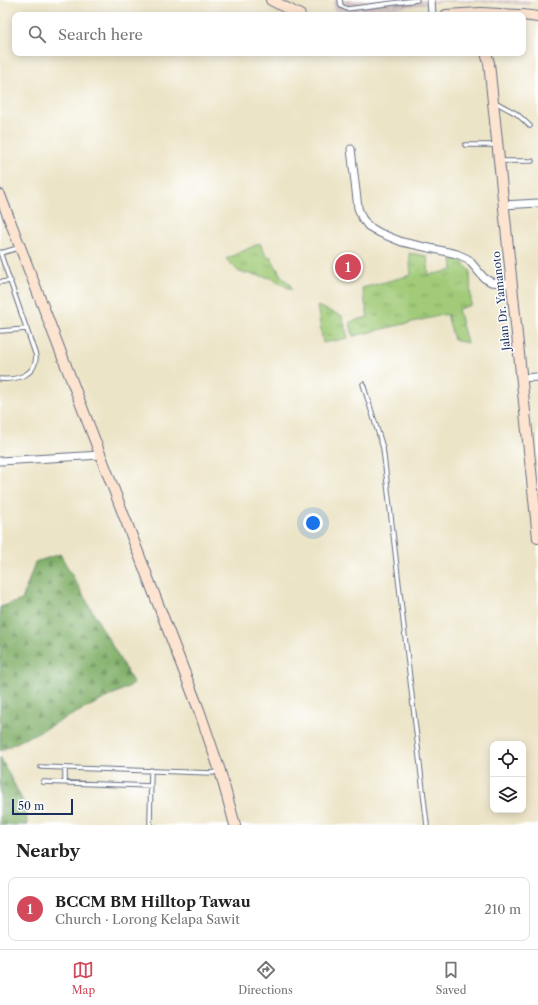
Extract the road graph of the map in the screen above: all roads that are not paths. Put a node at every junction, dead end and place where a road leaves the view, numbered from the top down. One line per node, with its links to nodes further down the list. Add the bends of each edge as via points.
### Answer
1 (271, 0): 5 (main road)
2 (340, 0): 3 (lane, via 341,6 347,9)
3 (417, 0)
4 (431, 0): 6 (street)
5 (294, 12)
6 (432, 12)
7 (526, 16): 8 (main road)
8 (538, 17)
9 (488, 56): 10 (main road, Jalan Dr. Yamanoto)
10 (492, 100): 11 (lane, via 517,114); 13 (main road, Jalan Dr. Yamanoto)
11 (530, 126)
12 (465, 145): 13 (lane)
13 (497, 145): 15 (main road, Jalan Dr. Yamanoto)
14 (351, 148): 24 (street, via 358,208 368,226 402,242 457,254 468,259 490,282)
15 (499, 161): 16 (lane); 19 (main road, Jalan Dr. Yamanoto)
16 (532, 161)
17 (0, 195): 20 (main road)
18 (538, 203): 19 (street)
19 (503, 205): 24 (main road, Jalan Dr. Yamanoto)
20 (19, 248): 21 (lane); 31 (main road)
21 (1, 252): 22 (lane)
22 (10, 281): 23 (lane); 25 (lane)
23 (0, 282)
24 (512, 284): 28 (main road, Jalan Dr. Yamanoto)
25 (27, 329): 26 (lane); 29 (lane, via 36,356 33,368 19,377)
26 (0, 331)
27 (538, 377): 28 (street)
28 (521, 378): 33 (main road, Jalan Dr. Yamanoto)
29 (0, 379)
30 (363, 384): 44 (lane, via 383,448)
31 (101, 455): 32 (street); 38 (main road)
32 (0, 461)
33 (536, 492): 34 (main road, Jalan Dr. Yamanoto)
34 (538, 533)
35 (40, 768): 36 (lane)
36 (65, 768): 37 (lane); 40 (lane)
37 (151, 770): 38 (lane, via 212,773); 41 (lane)
38 (220, 771): 43 (main road)
39 (43, 782): 40 (lane)
40 (65, 783): 41 (lane)
41 (151, 786): 42 (lane)
42 (150, 825)
43 (235, 825)
44 (427, 825)

